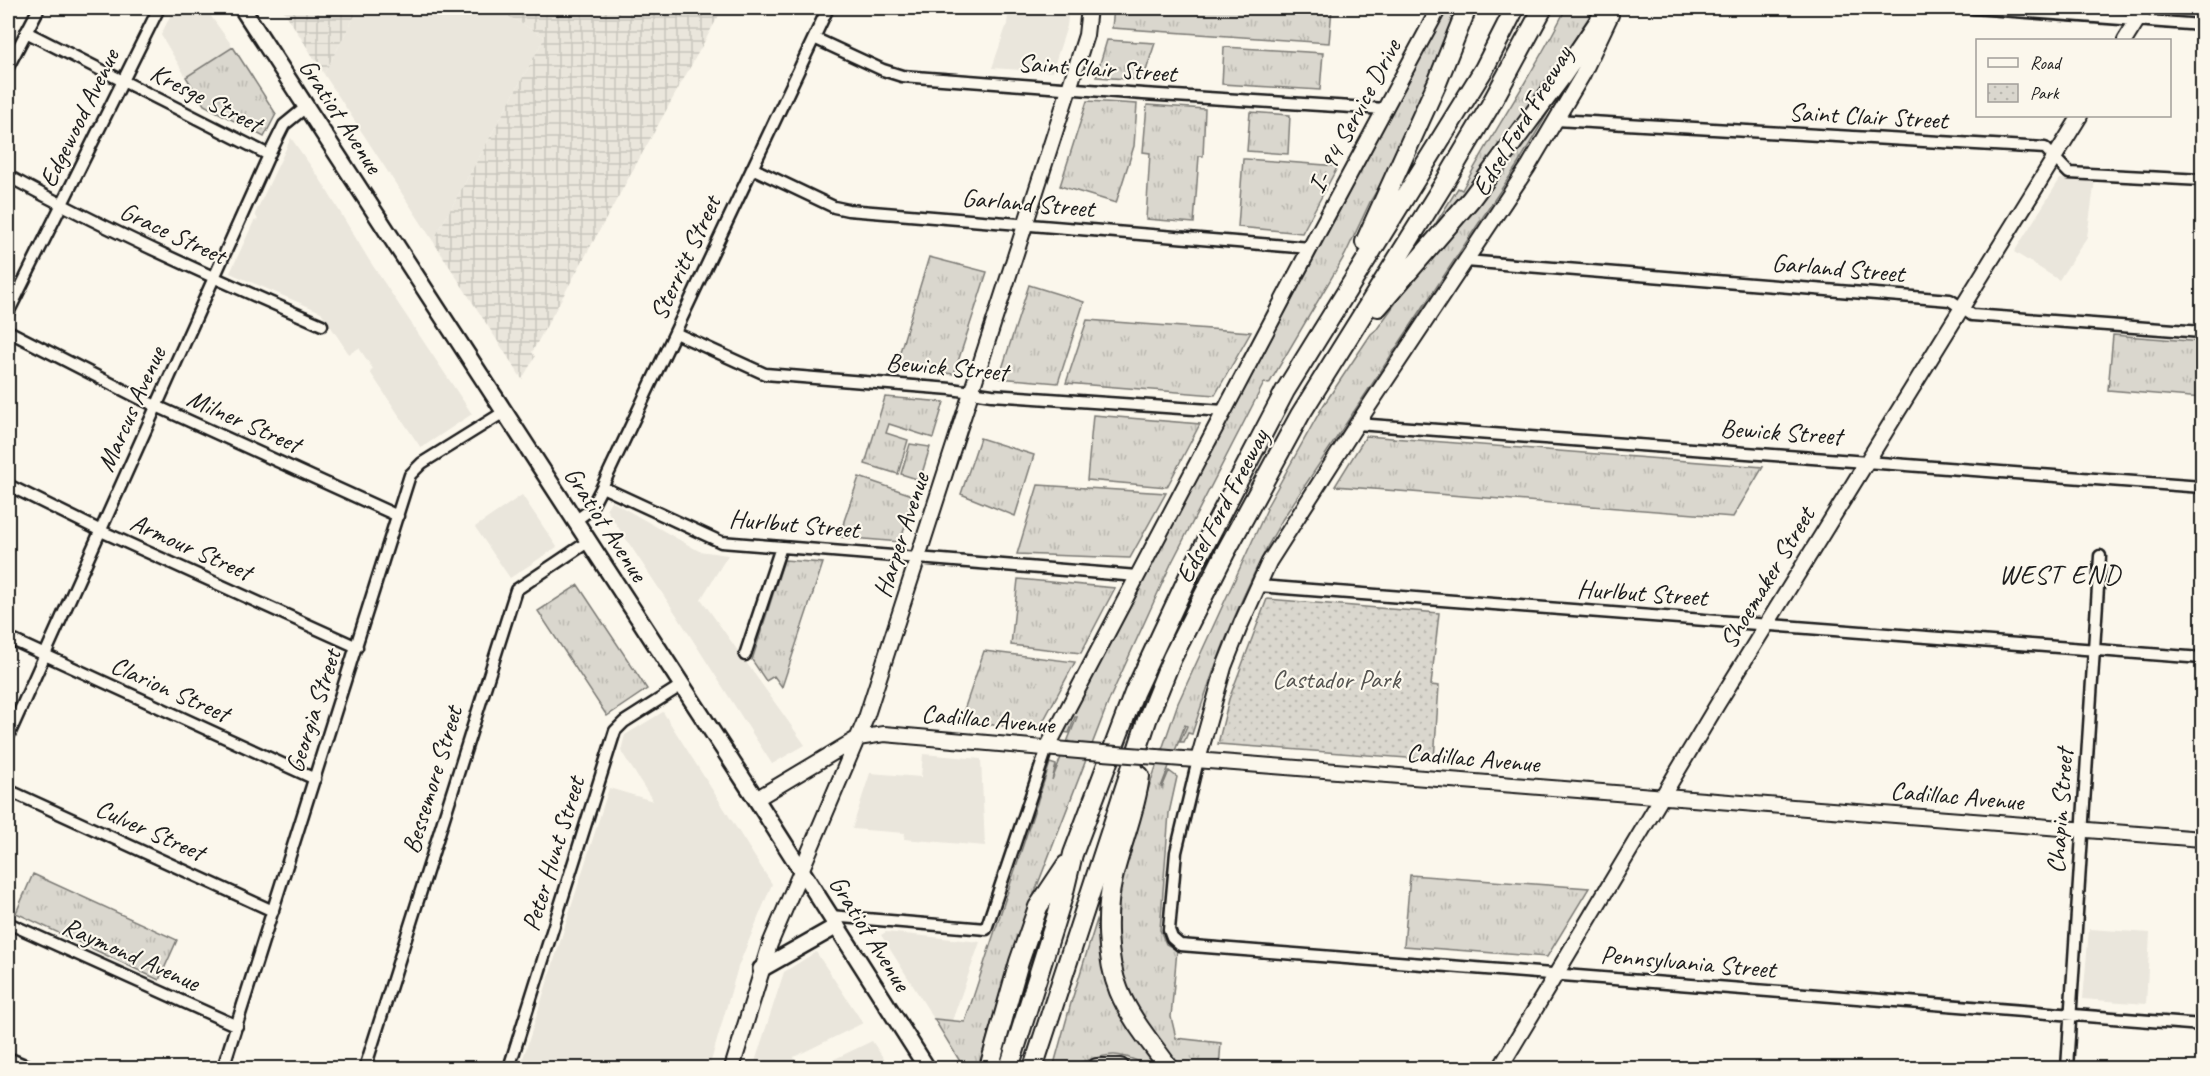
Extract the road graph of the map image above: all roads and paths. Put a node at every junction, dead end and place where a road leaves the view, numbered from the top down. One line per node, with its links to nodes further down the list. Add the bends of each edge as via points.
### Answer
1 (39, 8): 16 (street)
2 (159, 8): 20 (street, Edgewood Avenue)
3 (242, 8): 22 (main road, Gratiot Avenue)
4 (828, 8): 17 (street, Sterritt Street)
5 (1089, 8): 21 (street, Harper Avenue, via 1086,35)
6 (1439, 8): 23 (street, I- 94 Service Drive)
7 (1467, 8): 36 (highway)
8 (1515, 8): 36 (highway, Edsel Ford Freeway, via 1478,79)
9 (1543, 8): 43 (highway, Edsel Ford Freeway, via 1490,106)
10 (1608, 8): 43 (highway, via 1471,199)
11 (1614, 8): 25 (street, Edsel Ford Freeway)
12 (1973, 8): 14 (street)
13 (2145, 8): 14 (street)
14 (2137, 22): 15 (street); 18 (street)
15 (2202, 26)
16 (26, 32): 19 (street); 20 (street, Kresge Street)
17 (814, 38): 21 (street, Saint Clair Street, via 902,76); 28 (street, Sterritt Street)
18 (2126, 39)
19 (8, 67)
20 (122, 81): 26 (street, Kresge Street); 31 (street, Edgewood Avenue)
21 (1070, 89): 23 (street, Saint Clair Street); 32 (street, Harper Avenue)
22 (306, 107): 26 (street, Marcus Avenue, via 284,125); 47 (main road, Gratiot Avenue)
23 (1385, 109): 33 (street, I- 94 Service Drive)
24 (2079, 117): 27 (street, Shoemaker Street)
25 (1556, 120): 27 (street, Saint Clair Street, via 2045,148); 34 (street, Edsel Ford Freeway)
26 (269, 155): 35 (street, Marcus Avenue)
27 (2054, 158): 30 (street, Saint Clair Street, via 2069,172); 37 (street, Shoemaker Street)
28 (752, 168): 32 (street, Garland Street, via 848,210); 42 (street, Sterritt Street)
29 (8, 176): 31 (street, Grace Street)
30 (2202, 180)
31 (61, 205): 35 (street, Grace Street); 38 (street, Edgewood Avenue)
32 (1025, 226): 33 (street, Garland Street); 44 (street, Harper Avenue)
33 (1310, 248): 46 (street, Edsel Ford Freeway)
34 (1466, 261): 37 (street, Garland Street, via 1950,300); 48 (street, Edsel Ford Freeway)
35 (214, 278): 39 (street, Grace Street); 45 (street, Marcus Avenue)
36 (1337, 304): 81 (highway, Edsel Ford Freeway, via 1285,391 1191,571 1134,693)
37 (1962, 308): 41 (street, Garland Street, via 1972,315); 49 (street, Shoemaker Street)
38 (8, 313)
39 (322, 325)
40 (8, 331): 45 (street, Milner Street)
41 (2202, 332)
42 (675, 333): 44 (street, Bewick Street, via 765,374); 51 (street, Sterritt Street)
43 (1340, 352): 70 (highway, Edsel Ford Freeway, via 1300,415 1225,553 1172,658)
44 (972, 392): 46 (street, Bewick Street); 59 (street, Harper Avenue)
45 (157, 406): 53 (street, Milner Street); 55 (street, Marcus Avenue)
46 (1224, 411): 60 (street, Edsel Ford Freeway)
47 (504, 412): 53 (street, Georgia Street, via 416,468); 54 (main road, Gratiot Avenue)
48 (1357, 424): 49 (street, Bewick Street); 61 (street, Edsel Ford Freeway, via 1282,539)
49 (1867, 460): 52 (street, Bewick Street); 62 (street, Shoemaker Street)
50 (8, 484): 55 (street, Armour Street)
51 (602, 487): 54 (street, Sterritt Street, via 590,510); 57 (street, Hurlbut Street, via 712,539)
52 (2202, 487)
53 (398, 516): 64 (street, Georgia Street)
54 (575, 521): 56 (main road, Gratiot Avenue)
55 (101, 531): 64 (street, Armour Street); 67 (street, Marcus Avenue)
56 (589, 541): 69 (main road, Gratiot Avenue); 95 (street, Bessemore Street, via 516,590)
57 (781, 547): 59 (street, Hurlbut Street); 66 (street)
58 (2100, 556): 65 (street, Chapin Street)
59 (919, 558): 60 (street, Hurlbut Street); 72 (street, Harper Avenue)
60 (1137, 576): 73 (street, Edsel Ford Freeway)
61 (1258, 586): 62 (street, Hurlbut Street); 74 (street, Edsel Ford Freeway, via 1224,667)
62 (1767, 625): 65 (street, Hurlbut Street); 77 (street, Shoemaker Street)
63 (8, 638): 67 (street, Clarion Street)
64 (357, 647): 75 (street, Georgia Street)
65 (2094, 650): 68 (street, Hurlbut Street); 79 (street, Chapin Street)
66 (745, 655)
67 (44, 656): 71 (street, Marcus Avenue); 75 (street, Clarion Street)
68 (2202, 658)
69 (682, 685): 78 (main road, Gratiot Avenue); 96 (street, Peter Hunt Street, via 615,730)
70 (1147, 720): 101 (highway, Edsel Ford Freeway); 104 (highway, via 1139,782 1112,879 1108,938 1119,992 1141,1031)
71 (8, 737)
72 (858, 738): 73 (street, Cadillac Avenue, via 884,734); 78 (street, Cadillac Avenue); 82 (street, Harper Avenue)
73 (1047, 748): 74 (street, Cadillac Avenue, bridge); 84 (street, Edsel Ford Freeway, via 986,929)
74 (1198, 760): 77 (street, Cadillac Avenue); 86 (street, Edsel Ford Freeway, via 1176,852 1169,930)
75 (315, 779): 83 (street, Georgia Street)
76 (8, 790): 83 (street, Culver Street)
77 (1663, 797): 79 (street, Cadillac Avenue); 88 (street, Shoemaker Street)
78 (756, 799): 82 (main road, Gratiot Avenue)
79 (2081, 830): 80 (street, Cadillac Avenue); 89 (street, Chapin Street)
80 (2202, 839)
81 (1073, 854): 99 (highway, via 1038,907); 100 (highway, Edsel Ford Freeway)
82 (802, 871): 84 (main road, Gratiot Avenue); 87 (street, Harper Avenue)
83 (273, 911): 91 (street, Georgia Street)
84 (834, 921): 87 (main road); 98 (main road, Gratiot Avenue)
85 (8, 923): 91 (street, Raymond Avenue)
86 (1172, 938): 88 (street, Pennsylvania Street, via 1183,945)
87 (761, 969): 97 (street, Harper Avenue)
88 (1557, 974): 89 (street, Pennsylvania Street); 105 (street, Shoemaker Street)
89 (2070, 1015): 90 (street, Pennsylvania Street); 106 (street, Chapin Street)
90 (2202, 1025)
91 (237, 1026): 94 (street, Georgia Street)
92 (8, 1058): 93 (street)
93 (32, 1068)
94 (223, 1068)
95 (365, 1068)
96 (509, 1068)
97 (732, 1068)
98 (927, 1068)
99 (989, 1068)
100 (1009, 1068)
101 (1033, 1068)
102 (1097, 1068): 103 (highway)
103 (1120, 1068)
104 (1169, 1068)
105 (1500, 1068)
106 (2067, 1068)

